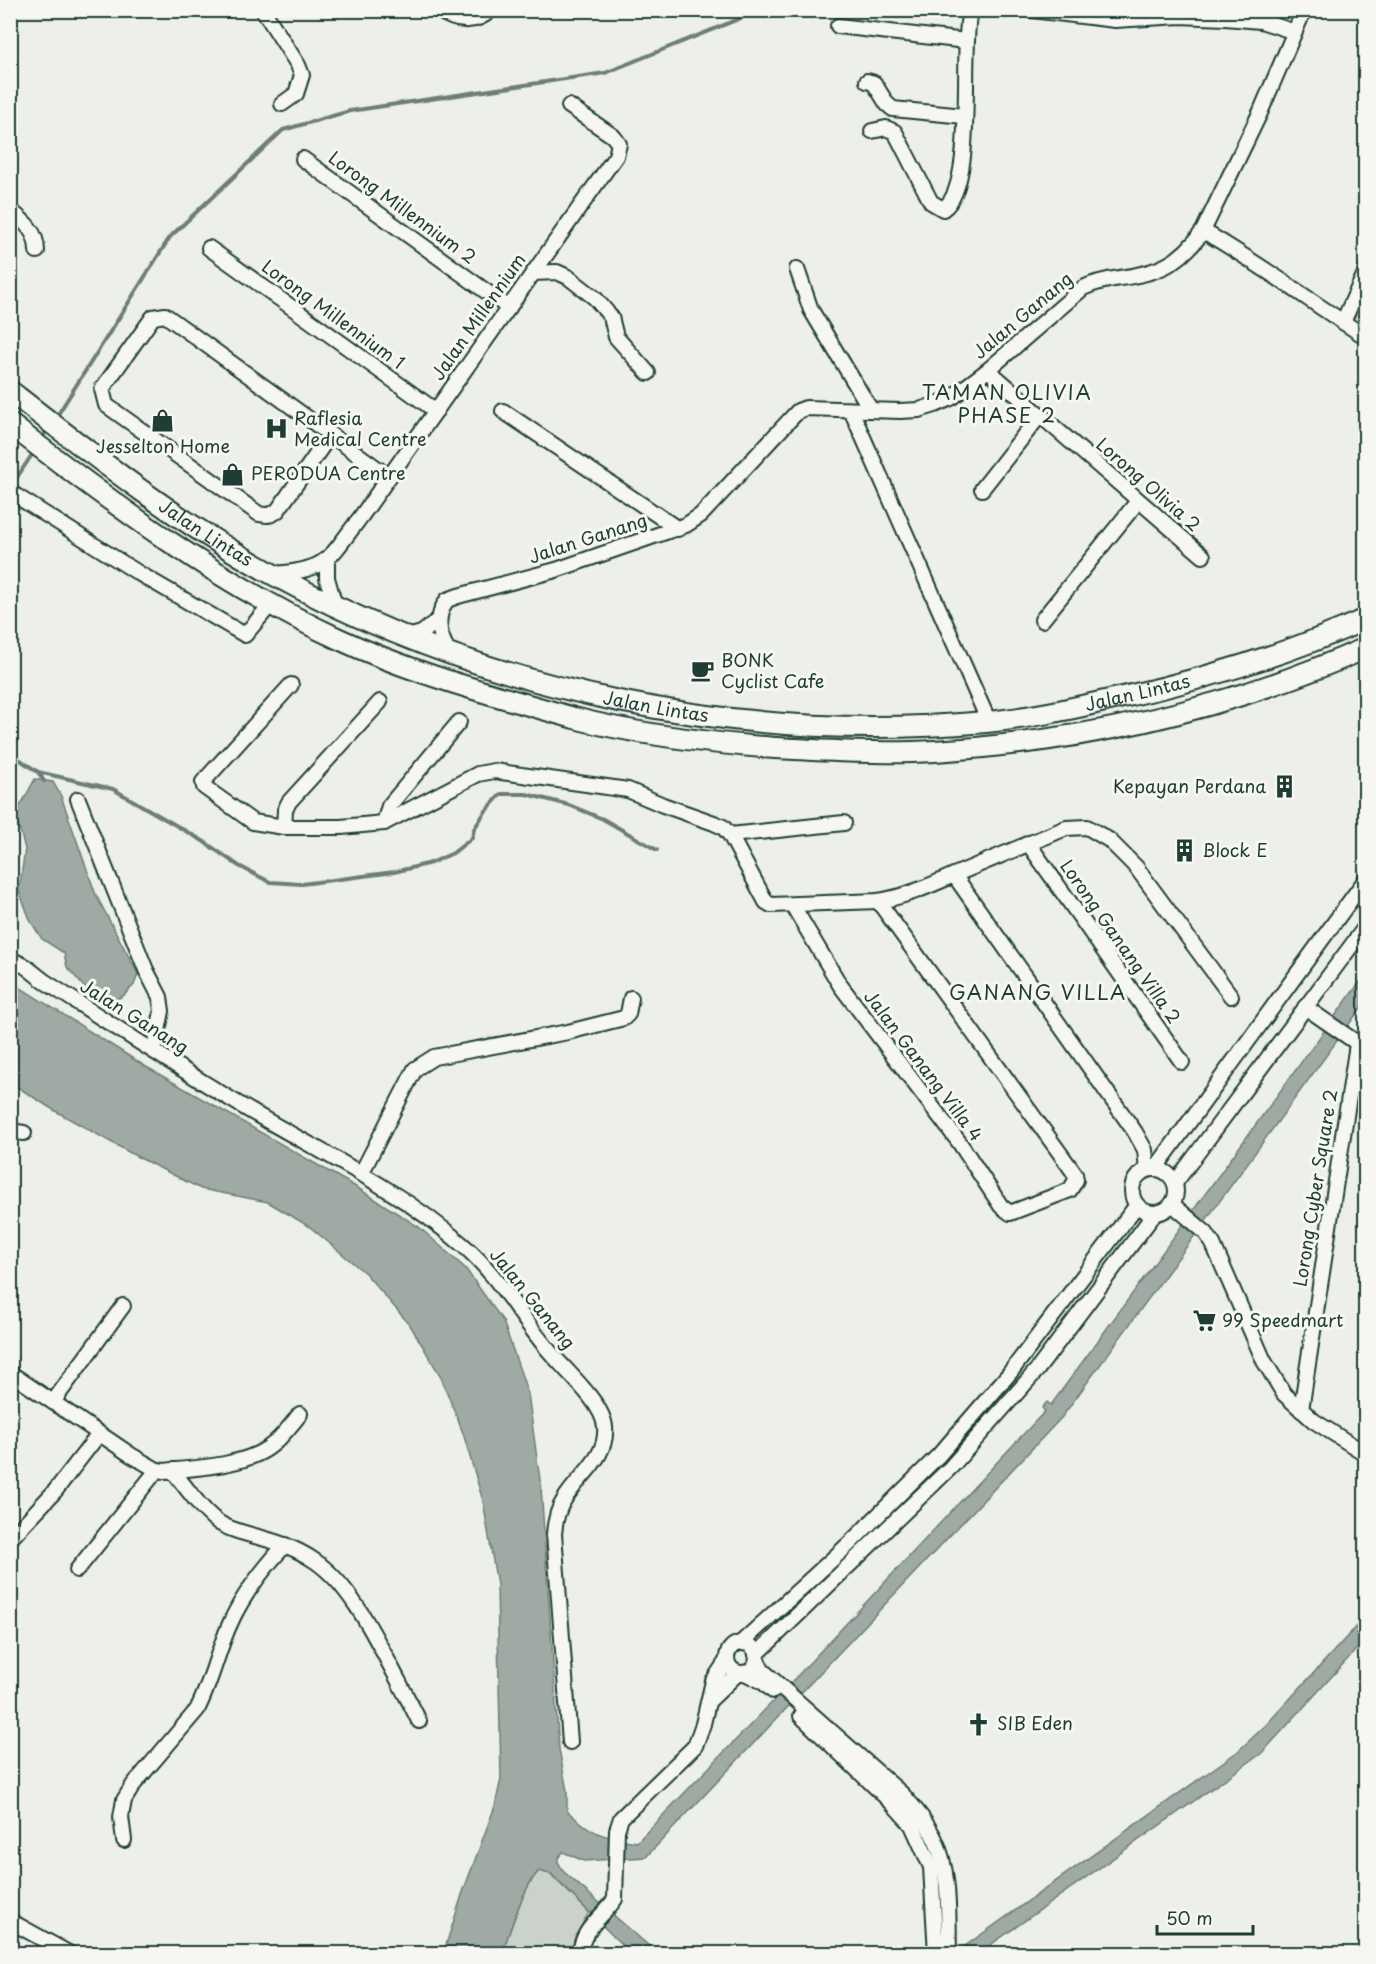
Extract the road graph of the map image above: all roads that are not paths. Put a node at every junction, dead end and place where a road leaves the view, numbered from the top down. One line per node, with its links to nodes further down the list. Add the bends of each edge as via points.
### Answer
1 (263, 10): 11 (street, via 302,75 296,93)
2 (438, 10): 3 (street, via 466,21)
3 (491, 10)
4 (970, 10): 9 (street)
5 (1032, 10): 8 (street, via 1115,20 1180,16 1261,21)
6 (1304, 10): 8 (street, Jalan Ganang)
7 (838, 26): 9 (street)
8 (1295, 32): 17 (street, Jalan Ganang)
9 (966, 40): 13 (street)
10 (867, 81): 13 (street, via 874,83 893,109)
11 (282, 104)
12 (569, 106): 22 (street, Jalan Millennium, via 613,136 619,150)
13 (964, 116): 14 (street, via 961,176 949,205 943,209 931,202 895,132 886,128)
14 (872, 131)
15 (303, 159): 23 (street, Lorong Millennium 2)
16 (10, 210): 19 (street, via 37,238)
17 (1203, 231): 24 (street); 26 (street, Jalan Ganang, via 1164,268 1083,288)
18 (209, 248): 31 (street, Lorong Millennium 1)
19 (38, 251)
20 (797, 269): 30 (street, via 811,310)
21 (1365, 271): 24 (street)
22 (533, 273): 23 (street, Jalan Millennium); 27 (street, via 557,272 596,298 611,317 616,337)
23 (509, 308): 31 (street, Jalan Millennium)
24 (1343, 322): 25 (street)
25 (1365, 337)
26 (988, 370): 30 (street, Jalan Ganang, via 936,405 919,410); 33 (street, Lorong Olivia 2)
27 (648, 373)
28 (10, 391): 43 (highway, Jalan Lintas, via 124,480)
29 (851, 410): 30 (street, Jalan Ganang); 40 (street, Jalan Ganang, via 798,411 701,515); 55 (street)
30 (871, 410)
31 (436, 411): 36 (street, Jalan Millennium)
32 (503, 411): 40 (street)
33 (1040, 415): 37 (street); 39 (street, Lorong Olivia 2)
34 (18, 430): 44 (highway, Jalan Lintas, via 110,501)
35 (330, 435): 35 (street, via 278,510 272,515 259,514 106,405 102,389 153,317 165,315); 36 (street)
36 (389, 477): 42 (street, Jalan Millennium)
37 (982, 489)
38 (10, 492): 44 (street, via 245,635)
39 (1138, 501): 41 (street, Lorong Olivia 2); 48 (street)
40 (678, 529): 47 (street, Jalan Ganang, via 556,570 452,598 443,605)
41 (1203, 556)
42 (327, 560): 43 (street, via 308,570); 45 (street, via 327,578)
43 (273, 574): 45 (highway, Jalan Lintas)
44 (271, 604): 57 (highway, Jalan Lintas, via 399,664 576,718 738,746 834,752)
45 (335, 606): 49 (highway, Jalan Lintas)
46 (1365, 619): 55 (highway, Jalan Lintas, via 1326,637 1198,680)
47 (438, 620): 49 (street, Jalan Ganang, via 422,633); 51 (street, via 443,644)
48 (1042, 620)
49 (406, 637): 51 (highway, Jalan Lintas)
50 (1365, 648): 57 (highway, Jalan Lintas, via 1281,683 1167,717 1030,742)
51 (450, 654): 56 (highway, Jalan Lintas, via 581,693 663,710 742,721 836,727)
52 (291, 685): 61 (street, via 203,783 204,788 253,822)
53 (380, 702): 61 (street, via 289,802)
54 (459, 722): 59 (street, via 388,806)
55 (989, 722): 56 (highway, Jalan Lintas)
56 (927, 726): 57 (highway, via 924,740)
57 (933, 751)
58 (78, 800): 74 (street, via 160,997 162,1011)
59 (384, 823): 61 (street); 62 (street, via 478,774 494,771 628,790 714,823)
60 (844, 823): 62 (street)
61 (284, 827)
62 (730, 834): 67 (street, via 766,902)
63 (1028, 843): 64 (street); 70 (street, via 1066,828 1087,827 1109,840 1136,867); 75 (street, Lorong Ganang Villa 2)
64 (954, 875): 66 (street, via 909,895); 76 (street, via 1135,1131)
65 (1365, 879): 76 (street)
66 (878, 901): 67 (street); 67 (street, Jalan Ganang Villa 4, via 1075,1174 1070,1190 1010,1213 1001,1206 959,1142 840,986)
67 (793, 906)
68 (1365, 926): 72 (street)
69 (10, 959): 74 (street, Jalan Ganang)
70 (1231, 996)
71 (631, 998): 77 (street, via 624,1018 434,1058 415,1069)
72 (1305, 1007): 73 (street); 78 (street)
73 (1361, 1046): 85 (street, Lorong Cyber Square 2)
74 (154, 1051): 77 (street, Jalan Ganang)
75 (1182, 1062)
76 (1151, 1169): 78 (street, via 1167,1173); 79 (street, via 1141,1173 1132,1185)
77 (361, 1174): 101 (street, Jalan Ganang, via 402,1199 466,1248 490,1272 603,1416 606,1437 602,1448 563,1501 554,1534)
78 (1175, 1183): 80 (street)
79 (1137, 1205): 81 (street); 94 (street, via 1009,1374 939,1455)
80 (1178, 1209): 81 (street); 85 (street, via 1213,1244 1264,1361 1284,1394)
81 (1155, 1213): 95 (street, via 1037,1370 951,1467)
82 (123, 1306): 84 (street)
83 (10, 1373): 84 (street)
84 (53, 1402): 87 (street)
85 (1301, 1410): 88 (street)
86 (300, 1414): 90 (street, via 280,1437 257,1454)
87 (99, 1434): 89 (street); 91 (street, via 55,1491)
88 (1365, 1454)
89 (157, 1470): 90 (street); 93 (street)
90 (172, 1470): 92 (street, via 220,1523)
91 (10, 1539)
92 (285, 1545): 100 (street, via 316,1562 341,1586 382,1650); 102 (street, via 258,1576 238,1608 197,1710 124,1800)
93 (77, 1569)
94 (741, 1643): 95 (street, via 749,1646); 96 (street, via 732,1647)
95 (756, 1657): 97 (street, via 753,1668); 98 (street)
96 (727, 1660): 97 (street, via 730,1668); 99 (street, via 713,1681)
97 (741, 1673): 98 (street); 99 (street)
98 (766, 1679): 104 (street, via 808,1716 912,1825 931,1867)
99 (709, 1701): 106 (street, via 695,1746 623,1816 617,1830 615,1899 591,1926)
100 (419, 1721)
101 (570, 1742)
102 (124, 1840)
103 (10, 1921): 105 (street)
104 (942, 1950)
105 (70, 1953)
106 (580, 1953)

